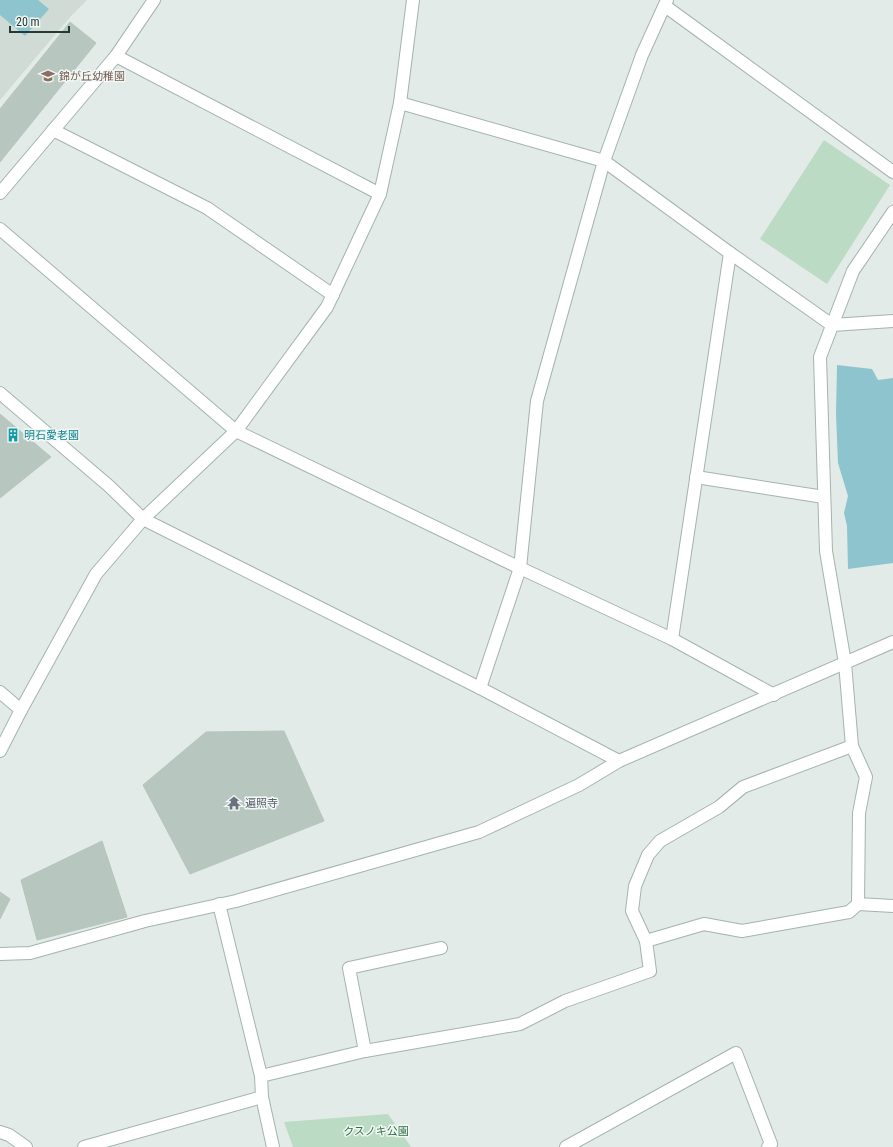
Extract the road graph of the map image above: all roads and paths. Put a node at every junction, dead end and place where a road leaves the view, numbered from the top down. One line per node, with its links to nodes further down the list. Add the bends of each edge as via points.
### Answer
1 (154, 0): 4 (street)
2 (413, 0): 5 (street)
3 (666, 3): 7 (street, via 642,54); 8 (street)
4 (116, 56): 6 (street); 10 (street)
5 (400, 103): 7 (street); 10 (street)
6 (52, 130): 9 (street); 14 (street, via 207,208)
7 (604, 160): 13 (street); 22 (street, via 537,401)
8 (893, 172)
9 (0, 193)
10 (380, 194): 14 (street)
11 (893, 212): 16 (street, via 853,271)
12 (0, 229): 18 (street)
13 (730, 253): 16 (street); 19 (street)
14 (333, 295): 18 (street, via 327,307)
15 (893, 321): 16 (street)
16 (832, 325): 20 (street, via 820,357)
17 (0, 394): 21 (street, via 109,486)
18 (236, 431): 21 (street); 22 (street)
19 (696, 477): 20 (street); 23 (street)
20 (824, 497): 25 (street, via 826,551)
21 (143, 519): 26 (street); 29 (street, via 96,574)
22 (520, 568): 23 (street); 26 (street)
23 (672, 639): 28 (street)
24 (893, 642): 25 (street)
25 (845, 663): 28 (street); 30 (street)
26 (480, 688): 32 (street)
27 (0, 692): 29 (street)
28 (774, 694): 32 (street)
29 (21, 710): 31 (street)
30 (852, 746): 34 (street, via 866,777 860,813); 36 (street, via 743,787 719,807 660,841 648,856 635,886 632,911)
31 (0, 751)
32 (619, 761): 33 (street, via 579,785 479,832)
33 (219, 904): 38 (street, via 145,921 30,953); 40 (street)
34 (858, 904): 35 (street); 36 (street, via 849,912 742,931 704,924)
35 (893, 906)
36 (646, 941): 39 (street, via 650,971 565,1001 520,1024)
37 (441, 948): 39 (street, via 349,968)
38 (0, 954)
39 (365, 1051): 40 (street)
40 (261, 1076): 41 (street)
41 (262, 1097): 44 (street); 45 (street)
42 (0, 1132): 43 (street)
43 (26, 1147)
44 (84, 1147)
45 (273, 1147)
46 (566, 1147): 47 (street, via 736,1053 771,1144)
47 (768, 1147)

